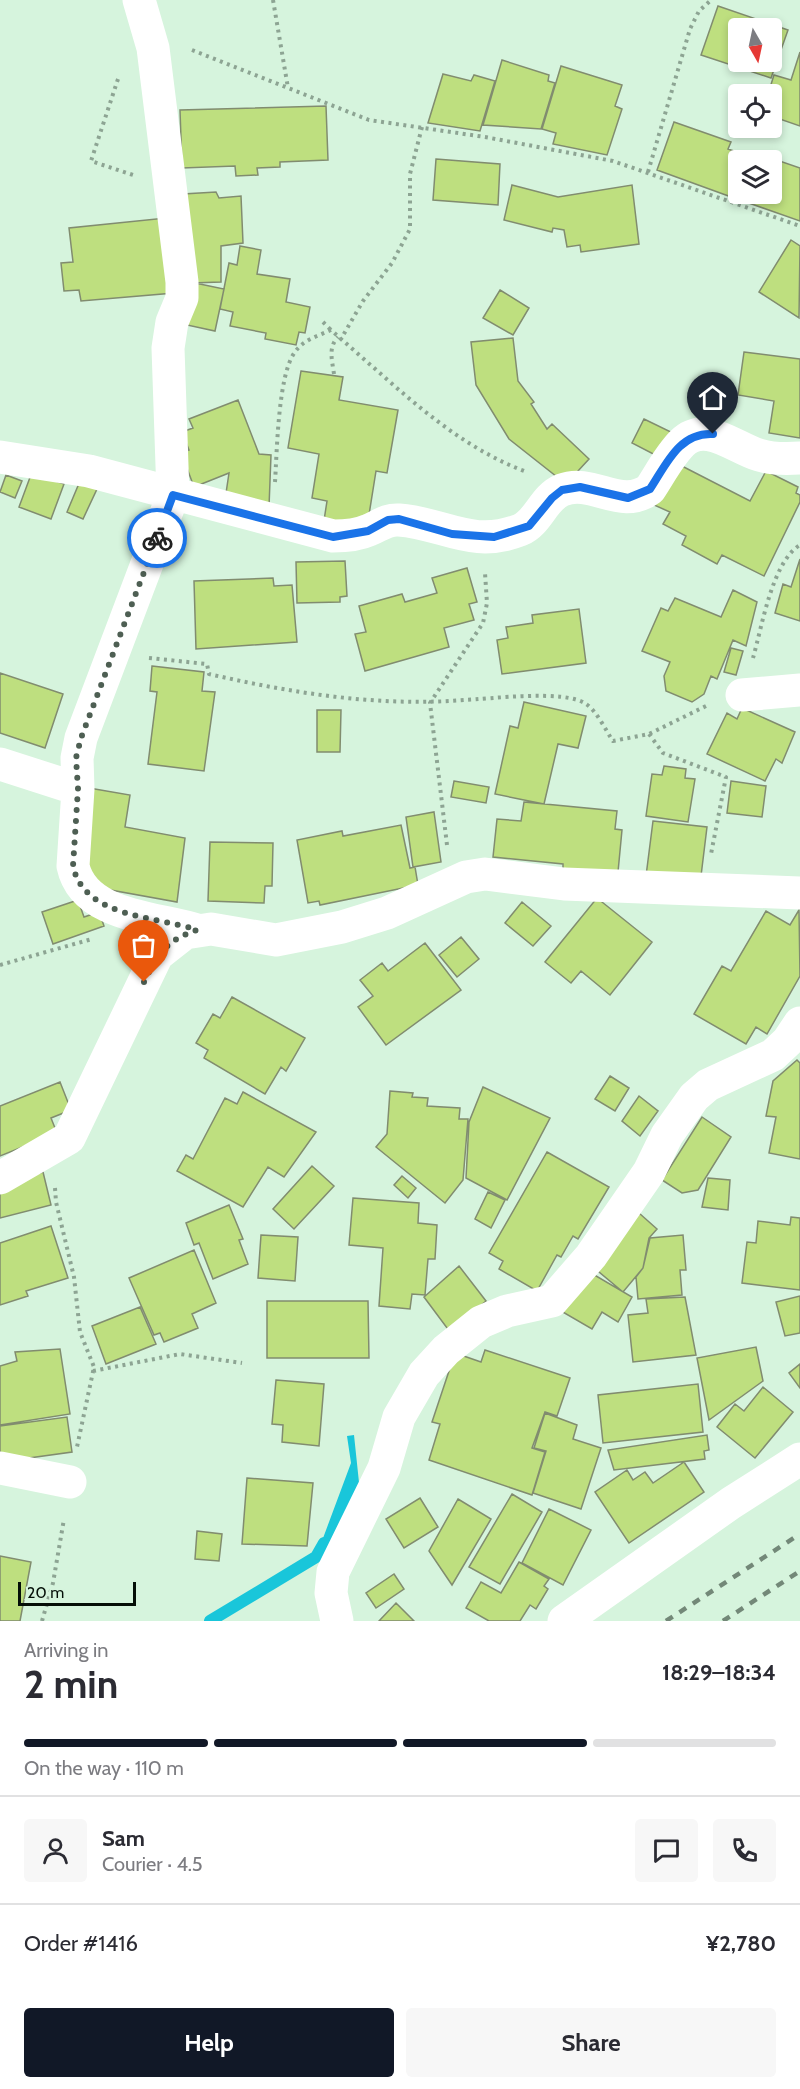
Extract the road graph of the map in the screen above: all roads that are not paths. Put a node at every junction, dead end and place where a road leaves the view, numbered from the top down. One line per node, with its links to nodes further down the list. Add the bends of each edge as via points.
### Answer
1 (139, 0): 4 (street, via 153,48 182,282 182,297 172,322 168,348)
2 (0, 458): 4 (street, via 88,471)
3 (800, 458): 4 (street, via 757,454 713,434 695,435 681,444 643,494 628,498 580,487 562,490 529,526 494,537 452,534 399,519 388,520 368,531 333,537)
4 (173, 495): 8 (street, via 81,738 76,758)
5 (800, 690): 6 (street)
6 (742, 695)
7 (0, 764): 8 (street)
8 (78, 789): 10 (street, via 73,866 86,891 94,900 111,907)
9 (800, 893): 10 (street, via 564,884 485,874 452,883 387,913 276,940)
10 (197, 930): 12 (street, via 185,933 157,955 69,1138)
11 (800, 1023): 16 (street, via 773,1055 708,1085 694,1097 604,1237 552,1302 507,1311 482,1322 446,1350 424,1374 399,1417 384,1468 333,1572 331,1593)
12 (0, 1178)
13 (800, 1459): 17 (street)
14 (0, 1468): 15 (street)
15 (70, 1482)
16 (337, 1621)
17 (564, 1621)

